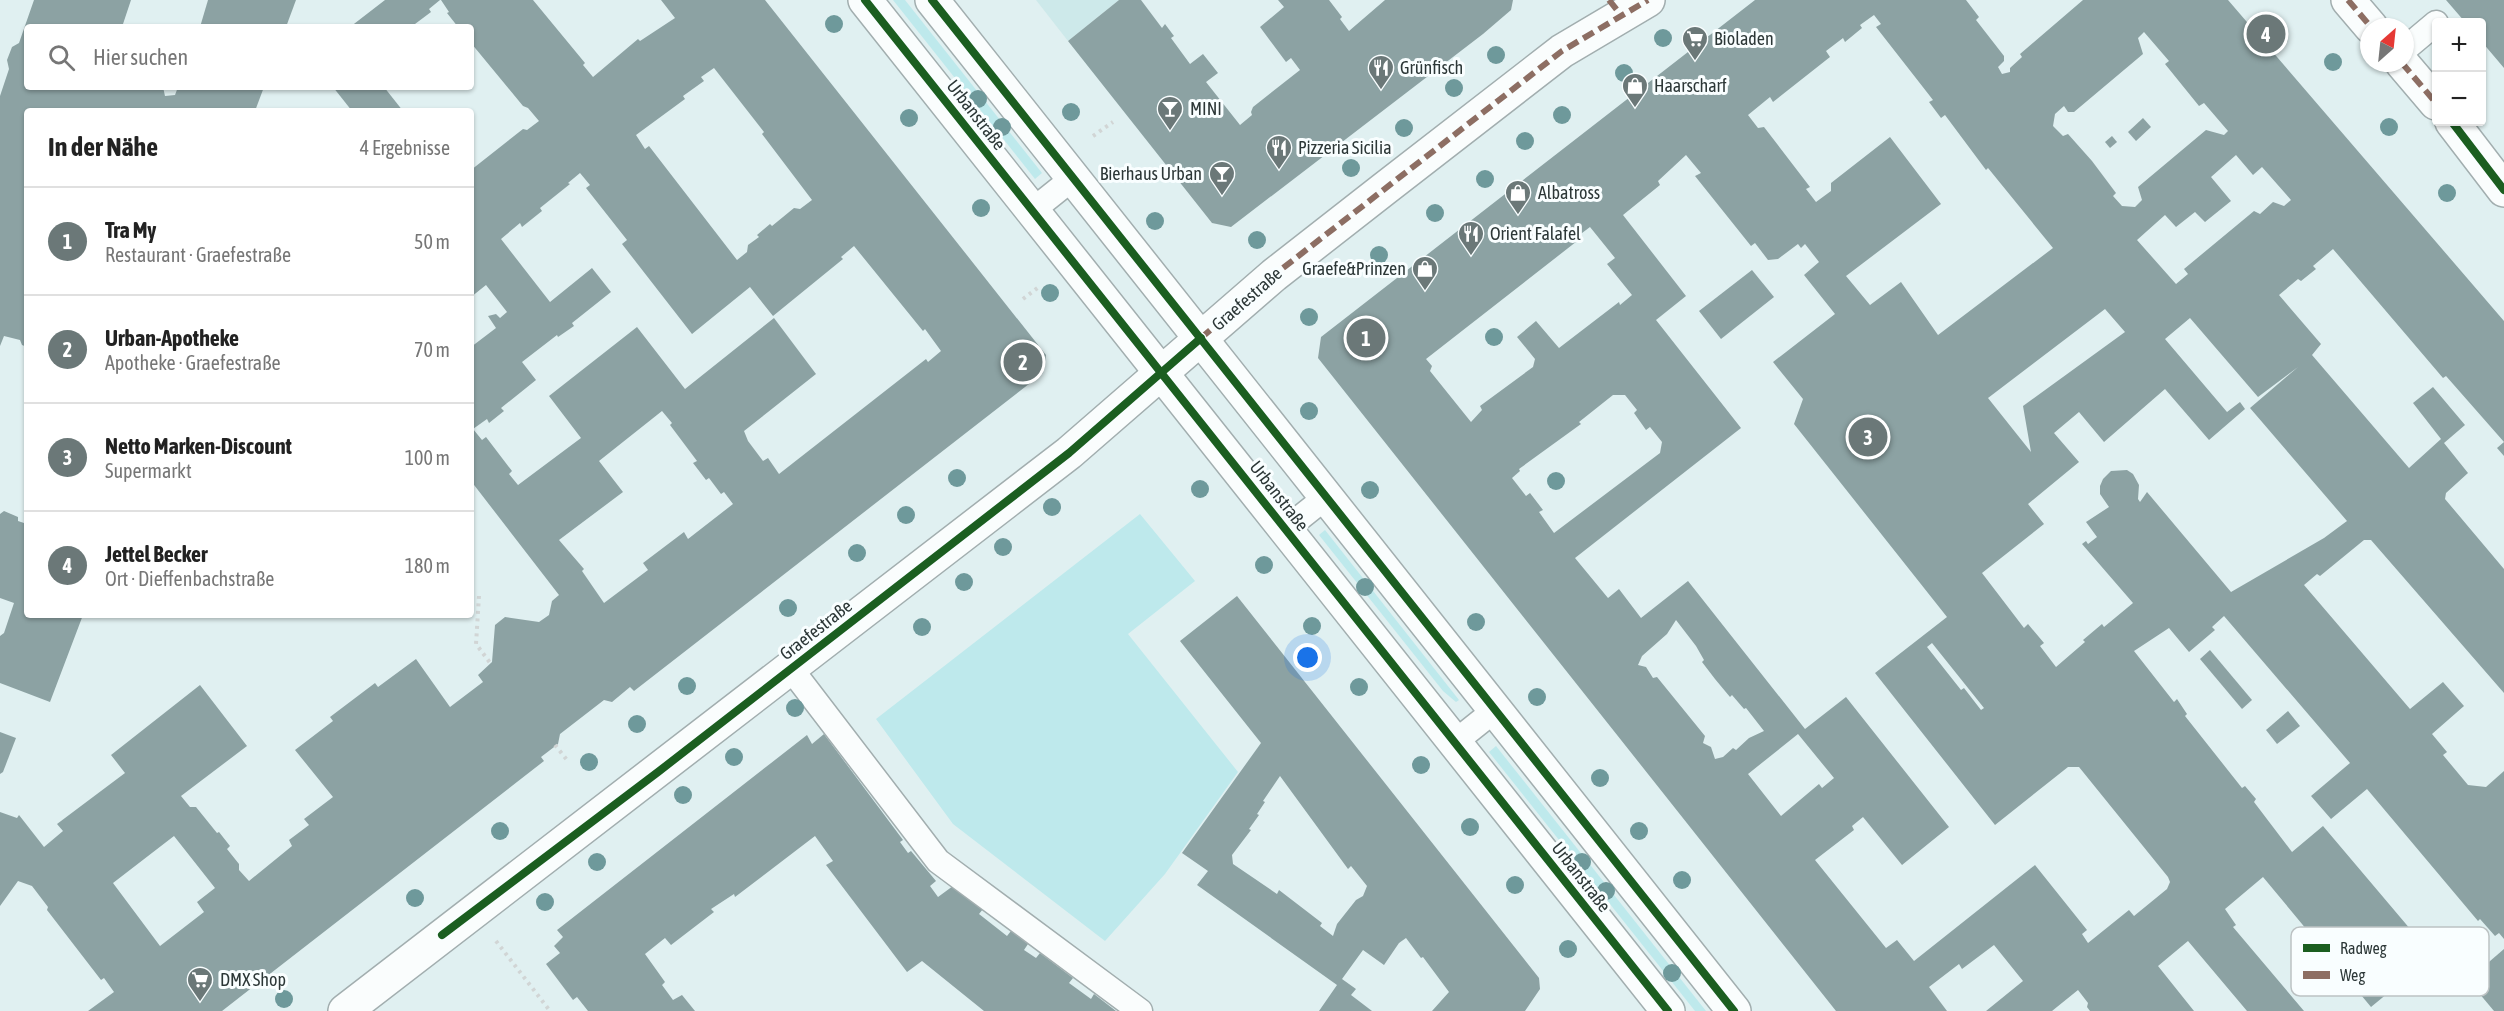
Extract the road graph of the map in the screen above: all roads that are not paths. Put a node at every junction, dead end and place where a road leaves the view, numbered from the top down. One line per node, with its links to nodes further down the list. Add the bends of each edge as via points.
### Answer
1 (865, 0): 13 (main road, Urbanstraße)
2 (932, 0): 11 (main road, Urbanstraße)
3 (2348, 0): 5 (main road)
4 (1626, 5): 14 (main road, Graefestraße, via 1274,274)
5 (2363, 18)
6 (2432, 27): 7 (lane)
7 (2414, 42)
8 (2410, 72): 9 (main road)
9 (2432, 98)
10 (2455, 126): 12 (main road)
11 (1073, 178): 13 (lane); 14 (main road, Urbanstraße)
12 (2504, 190)
13 (1032, 210): 15 (main road, Urbanstraße)
14 (1201, 338): 15 (main road, Graefestraße); 16 (main road, Urbanstraße)
15 (1162, 372): 17 (main road, Urbanstraße); 18 (main road, Graefestraße, via 1069,453)
16 (1326, 497): 17 (lane); 19 (main road, Urbanstraße)
17 (1286, 529): 20 (main road, Urbanstraße)
18 (791, 669): 21 (main road, Graefestraße); 22 (lane, via 938,861)
19 (1495, 710): 20 (lane); 24 (main road, Urbanstraße)
20 (1455, 742): 23 (main road, Urbanstraße)
21 (345, 1011)
22 (1140, 1011)
23 (1668, 1011)
24 (1734, 1011)

